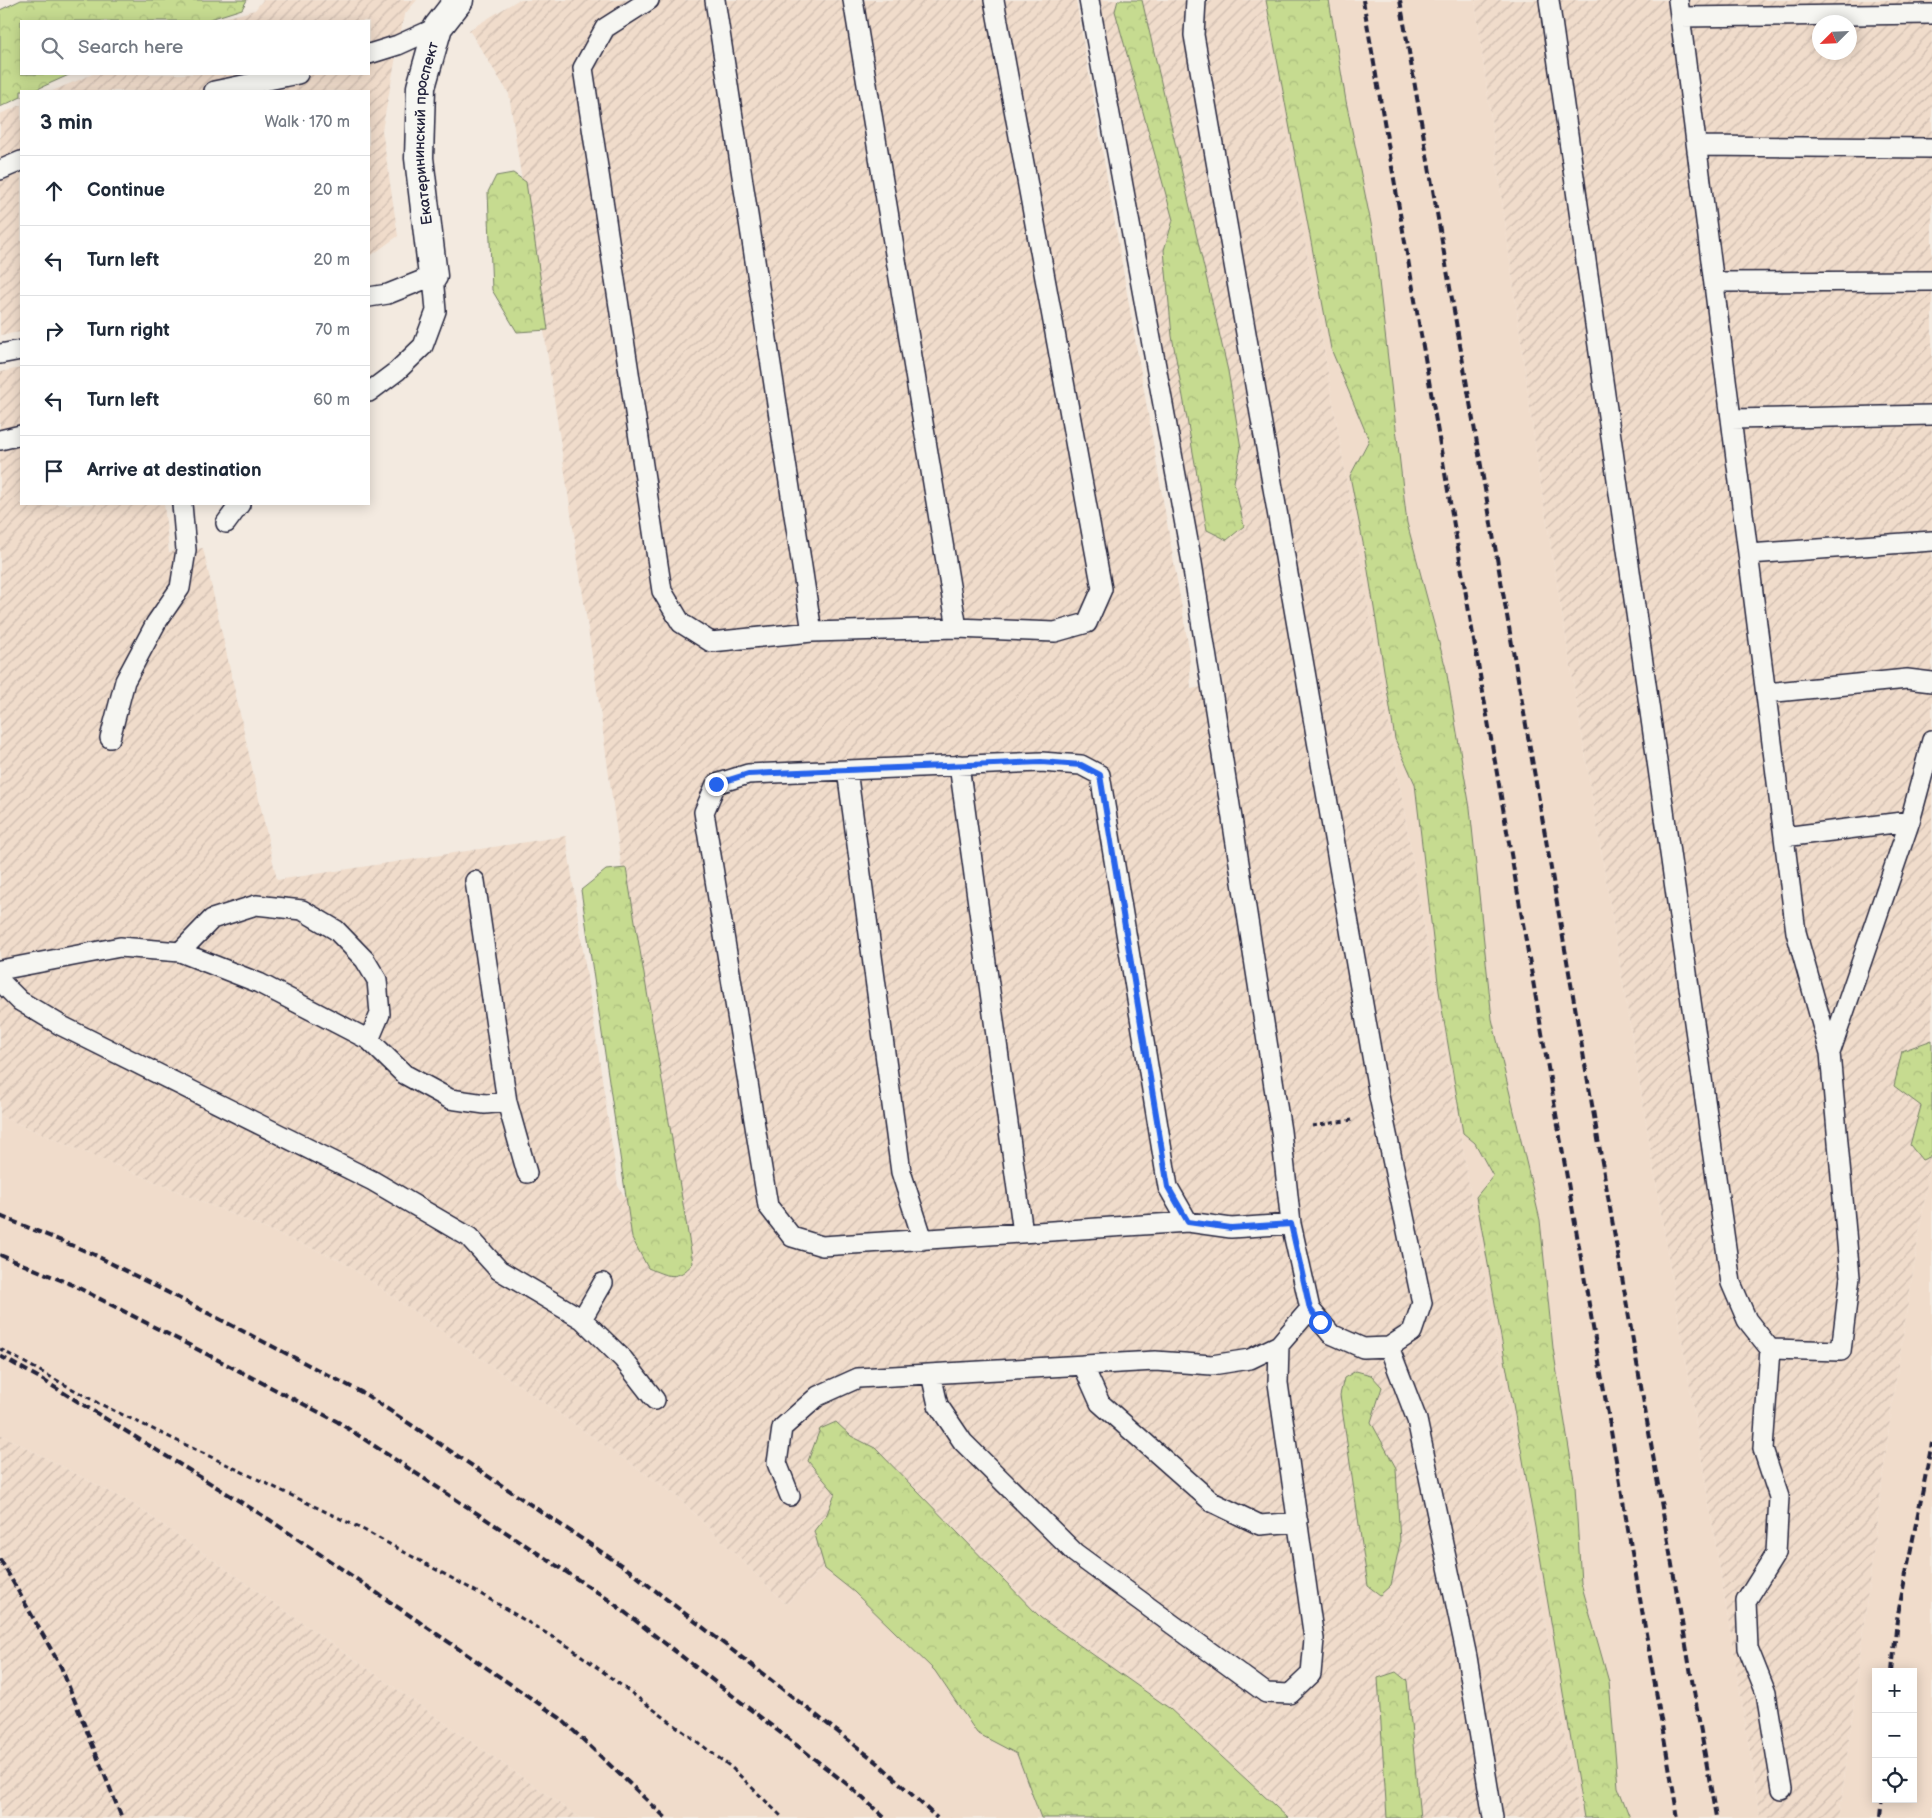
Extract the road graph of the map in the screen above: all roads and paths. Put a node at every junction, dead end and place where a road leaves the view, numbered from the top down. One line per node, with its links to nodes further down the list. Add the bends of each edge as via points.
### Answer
1 (459, 0): 11 (street, Екатерининский проспект)
2 (649, 0): 36 (lane, via 605,28 583,68 662,591 681,623 711,642)
3 (714, 0): 36 (lane)
4 (853, 0): 35 (lane)
5 (994, 0): 35 (lane, via 1102,589 1087,623 1055,632)
6 (1089, 0): 56 (lane, via 1192,563 1281,1131)
7 (1196, 0): 63 (lane, via 1194,35 1379,1096 1422,1302 1412,1332)
8 (1549, 0): 65 (lane, via 1731,1283 1747,1320)
9 (1680, 9): 10 (lane); 15 (lane)
10 (1932, 14)
11 (438, 27): 12 (lane); 19 (street, Екатерининский проспект, via 420,86 419,158)
12 (370, 54)
13 (293, 75): 14 (lane)
14 (219, 90)
15 (1697, 146): 16 (lane); 21 (lane)
16 (1932, 148)
17 (20, 161): 18 (lane)
18 (0, 170)
19 (433, 276): 22 (lane, via 388,294); 25 (lane, via 436,311 423,346 397,372)
20 (1932, 281): 21 (lane)
21 (1714, 282): 27 (lane)
22 (370, 297)
23 (20, 350): 24 (lane)
24 (0, 354)
25 (370, 391)
26 (1932, 415): 27 (lane)
27 (1731, 419): 34 (lane)
28 (20, 435): 29 (lane)
29 (0, 440)
30 (182, 505): 39 (lane, via 186,550 180,588 156,623 125,681)
31 (239, 505): 32 (lane)
32 (226, 523)
33 (1932, 541): 34 (lane)
34 (1749, 554): 38 (lane)
35 (957, 628): 36 (lane)
36 (812, 632)
37 (1932, 682): 38 (lane, via 1907,679)
38 (1766, 693): 44 (lane)
39 (110, 738)
40 (1932, 740): 43 (lane)
41 (959, 765): 42 (lane); 55 (lane, via 1041,762 1081,765 1100,775 1168,1187); 57 (lane)
42 (847, 770): 58 (lane, via 901,1172); 58 (lane, via 748,774 716,784 704,812 763,1177 768,1206 792,1237 822,1246)
43 (1910, 821): 44 (lane); 50 (lane)
44 (1784, 837): 50 (lane, via 1796,932)
45 (475, 881): 51 (lane)
46 (180, 952): 47 (lane, via 120,947); 49 (lane, via 260,983); 49 (lane, via 212,919 256,905 302,910 336,930 365,960 376,980 380,1014)
47 (0, 970)
48 (0, 981): 61 (lane, via 20,1001 62,1026 373,1181 469,1237 499,1270)
49 (369, 1040): 51 (lane, via 404,1074 450,1099 485,1104)
50 (1830, 1053): 65 (lane, via 1850,1277 1841,1350)
51 (507, 1102): 54 (lane)
52 (1354, 1120): 53 (path)
53 (1338, 1122)
54 (528, 1173)
55 (1188, 1222): 56 (lane, via 1231,1228); 57 (lane)
56 (1291, 1224): 60 (lane)
57 (1023, 1233): 58 (lane)
58 (923, 1240)
59 (603, 1283): 61 (lane)
60 (1310, 1309): 62 (lane); 63 (lane, via 1330,1334 1363,1348)
61 (582, 1318): 68 (lane, via 624,1359)
62 (1279, 1345): 66 (lane, via 1250,1359 1212,1366 1155,1361); 70 (lane, via 1278,1383)
63 (1389, 1346): 73 (lane, via 1418,1420 1467,1658)
64 (0, 1349): 72 (path, via 98,1403 364,1530 486,1597 562,1643 731,1766)
65 (1770, 1349): 71 (lane, via 1763,1449 1779,1497 1776,1553 1746,1601 1748,1648 1766,1693)
66 (1083, 1365): 67 (lane); 70 (lane, via 1100,1403 1212,1502 1260,1524)
67 (931, 1374): 69 (lane, via 858,1378 818,1396 782,1428 777,1462); 70 (lane, via 938,1405 963,1442 1075,1553 1266,1693 1290,1694 1311,1674 1314,1640)
68 (655, 1400)
69 (790, 1496)
70 (1298, 1522)
71 (1782, 1790)
72 (783, 1818)
73 (1493, 1818)

